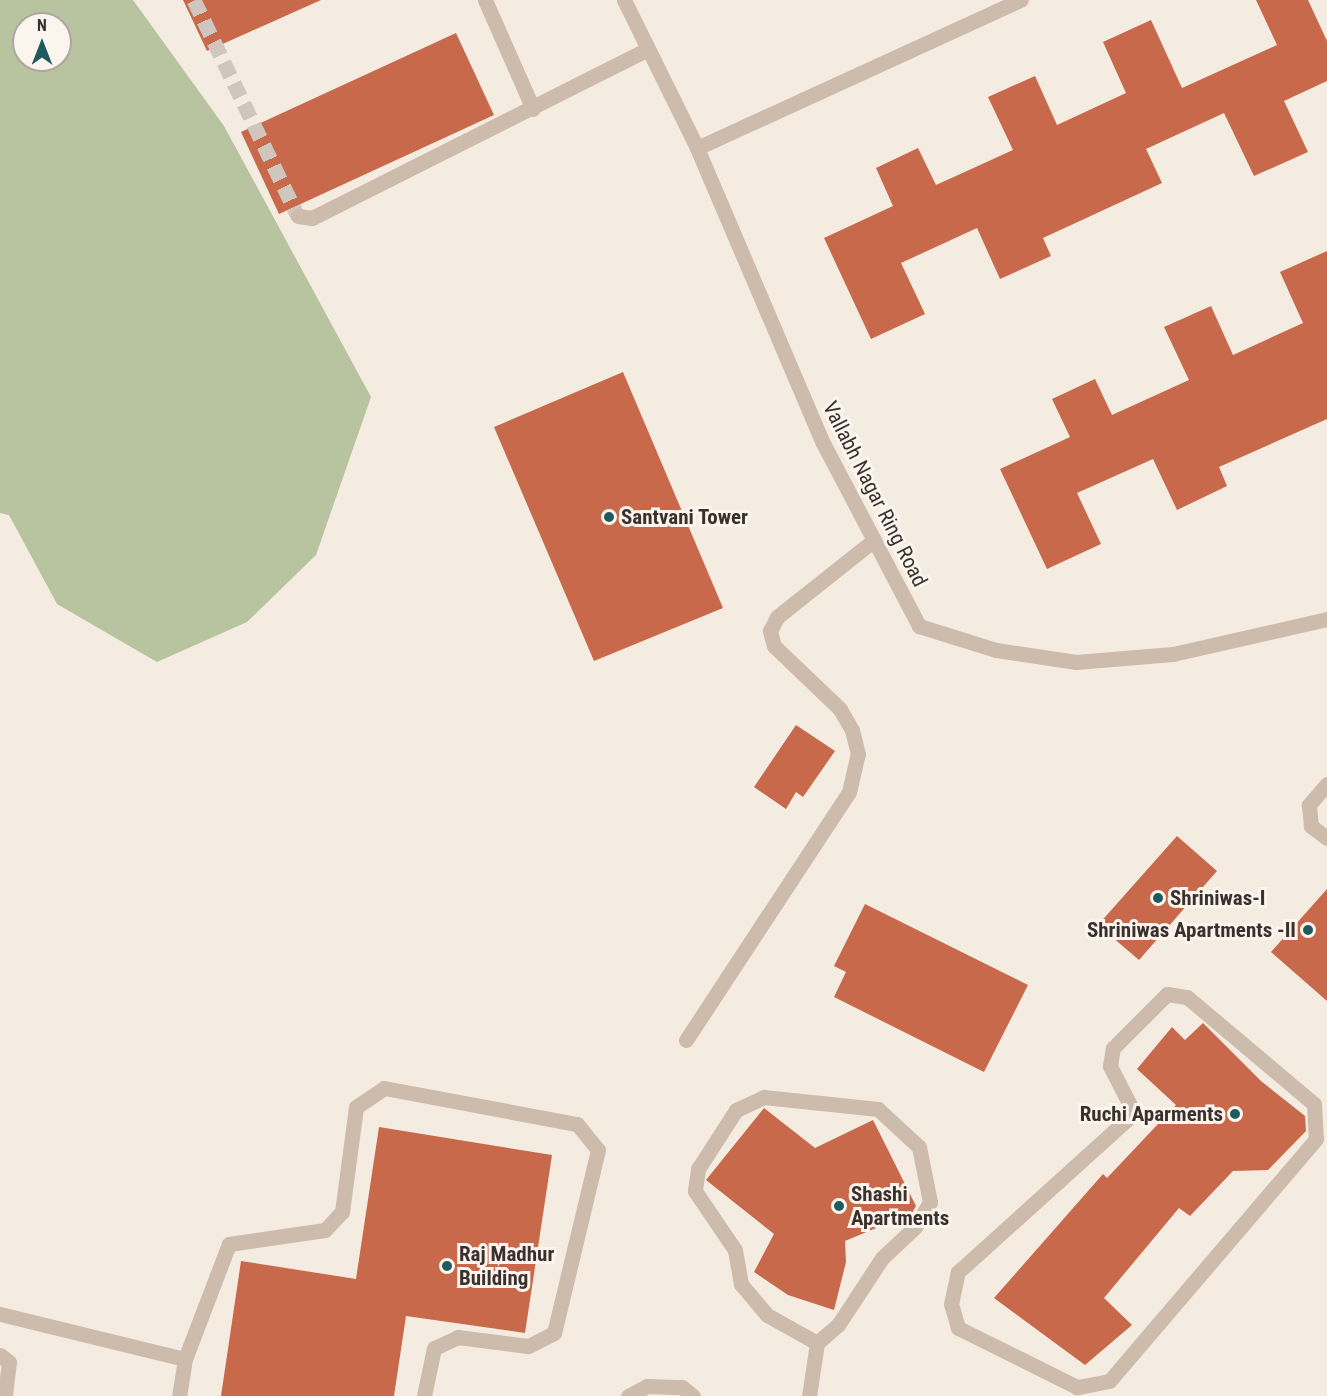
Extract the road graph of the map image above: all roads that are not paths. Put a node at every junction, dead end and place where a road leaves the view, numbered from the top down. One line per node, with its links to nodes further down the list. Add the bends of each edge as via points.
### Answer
1 (484, 0): 5 (street)
2 (624, 0): 4 (street, Vallabh Nagar Ring Road)
3 (1021, 0): 6 (street)
4 (648, 49): 5 (street); 6 (street, Vallabh Nagar Ring Road)
5 (533, 109): 7 (street, via 312,218)
6 (697, 148): 8 (street, Vallabh Nagar Ring Road, via 823,442)
7 (298, 216)
8 (874, 540): 9 (street, Vallabh Nagar Ring Road, via 919,626 996,650 1076,662 1173,654); 12 (street, via 777,617 770,631 774,646 840,709 852,730 858,754 849,792)
9 (1327, 619)
10 (1327, 784): 11 (street, via 1309,804 1311,826)
11 (1327, 838)
12 (686, 1040)
13 (1322, 1141): 13 (street, via 1314,1104 1187,997 1167,994 1113,1048 1110,1066 1130,1102 1126,1120 958,1272 951,1304 958,1328 1077,1387 1109,1381)
14 (0, 1314): 17 (street)
15 (817, 1343): 15 (street, via 838,1325 882,1258 915,1227 930,1202 919,1147 878,1109 764,1097 736,1110 698,1169 695,1191 735,1250 741,1284 767,1315); 23 (street)
16 (0, 1355): 18 (street, via 9,1362)
17 (184, 1359): 19 (street); 20 (street, via 229,1244 325,1230 342,1212 356,1107 384,1088 577,1124 598,1150 554,1334 528,1346 458,1338 434,1348)
18 (5, 1396)
19 (179, 1396)
20 (424, 1396)
21 (628, 1396): 22 (street, via 647,1386 682,1387)
22 (693, 1396)
23 (809, 1396)

